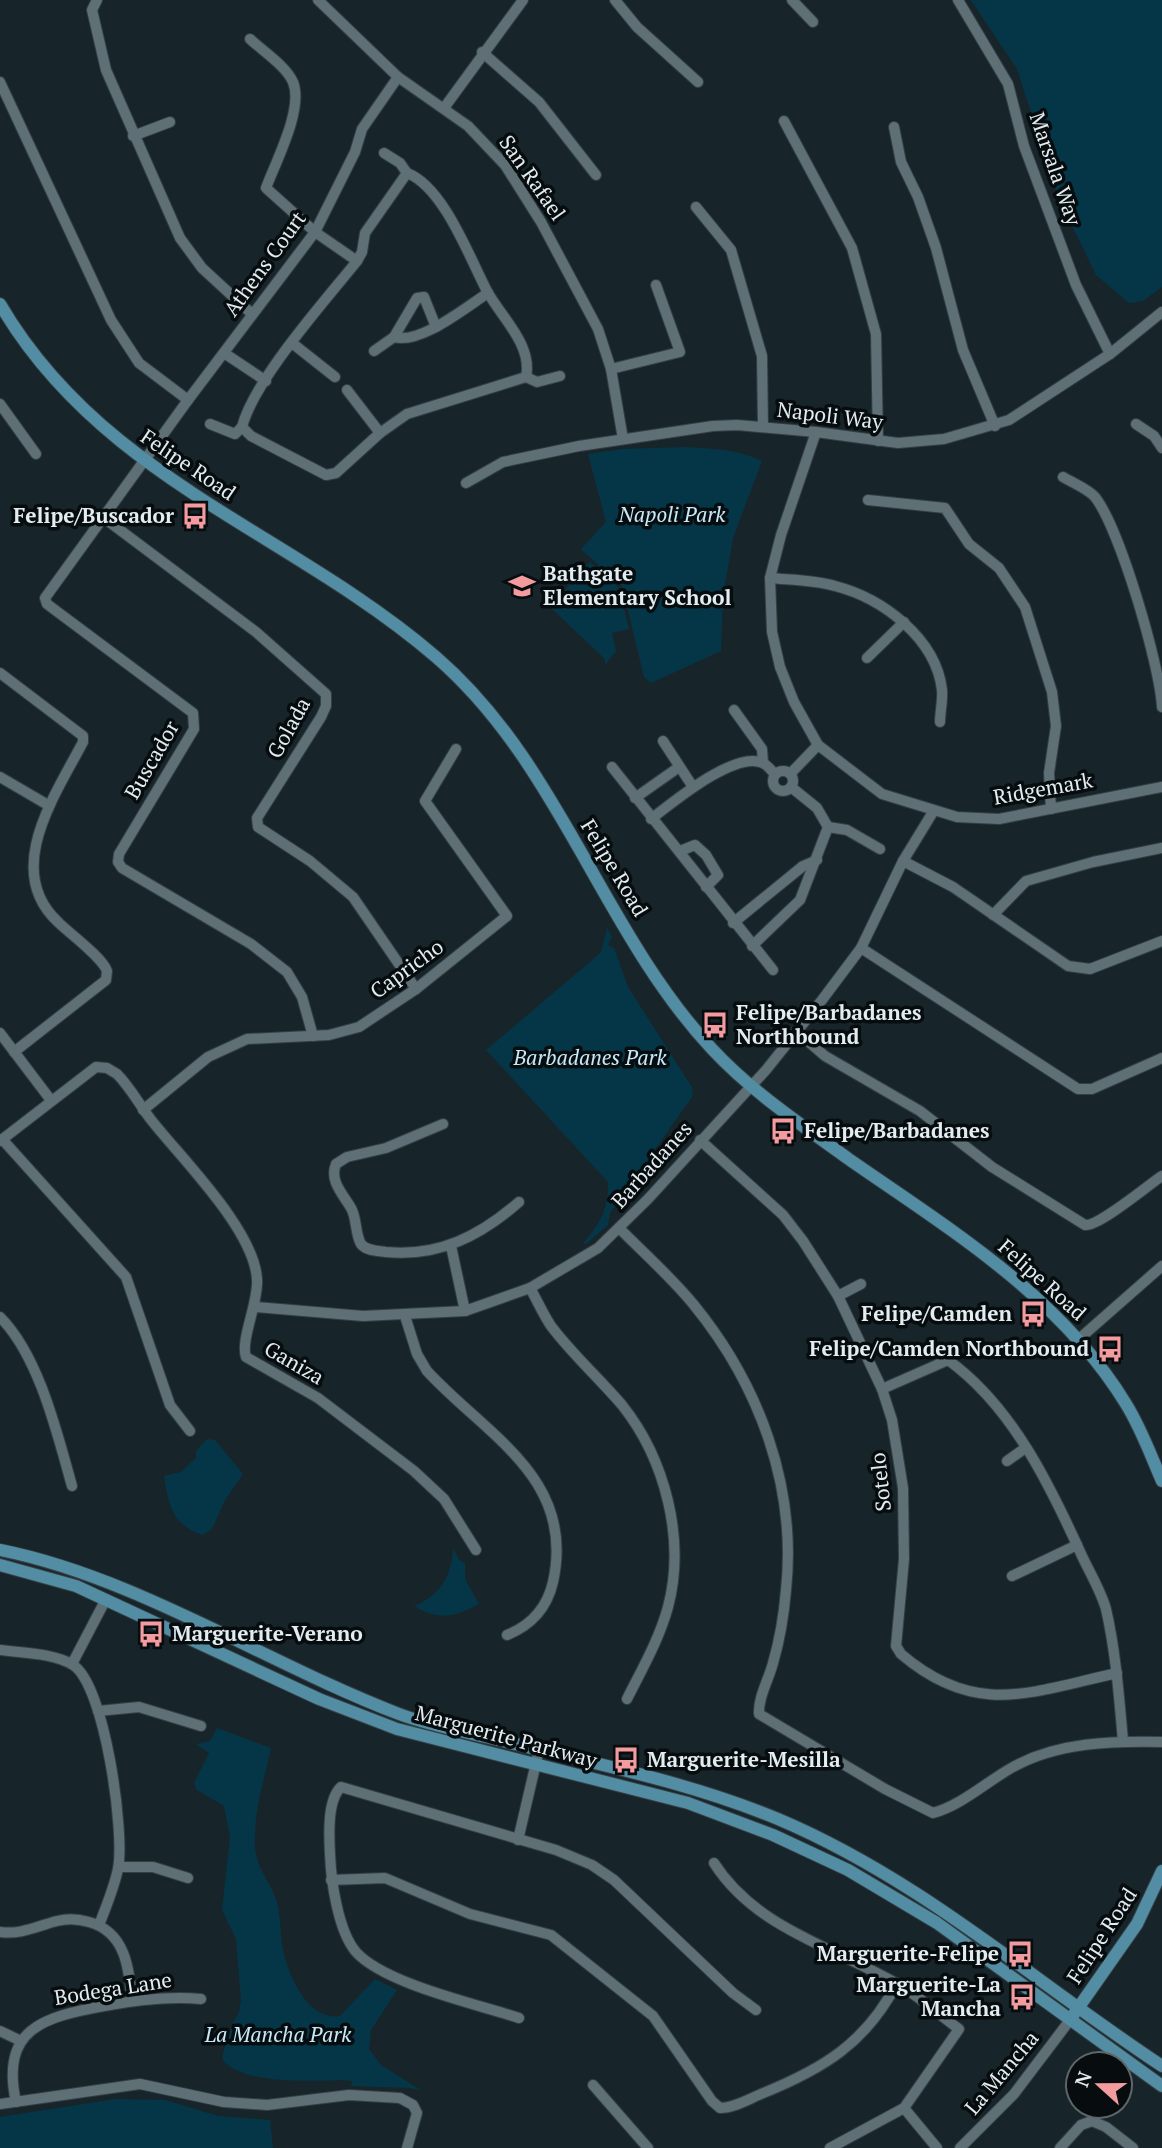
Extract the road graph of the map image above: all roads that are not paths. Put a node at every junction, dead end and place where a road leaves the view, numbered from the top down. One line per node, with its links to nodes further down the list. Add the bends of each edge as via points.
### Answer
1 (97, 0): 17 (street, via 92,10 106,70)
2 (318, 0): 10 (street, San Rafael)
3 (523, 0): 9 (street)
4 (615, 0): 12 (street, via 637,27)
5 (792, 0): 7 (street)
6 (958, 0): 34 (street, Marsala Way, via 1008,84 1033,172 1076,285)
7 (813, 22)
8 (250, 39): 22 (street, via 287,74 295,90 282,153 266,188)
9 (482, 52): 13 (street); 20 (street, via 539,102)
10 (398, 77): 13 (street, San Rafael); 22 (street, Athens Court, via 362,129)
11 (0, 82): 41 (street, via 111,320 139,363)
12 (698, 82)
13 (444, 108): 35 (street, San Rafael, via 489,148 519,186 580,290)
14 (784, 121): 51 (street, via 852,248 876,334)
15 (170, 122): 17 (street)
16 (894, 127): 45 (street, via 901,162 936,248 963,350)
17 (132, 136): 28 (street, via 180,238 202,268)
18 (384, 153): 19 (street)
19 (407, 173): 23 (street, via 365,233); 25 (street, via 418,179 461,234)
20 (596, 175)
21 (696, 207): 47 (street, via 731,250 762,356)
22 (315, 232): 23 (street); 28 (street, Athens Court)
23 (357, 261): 31 (street)
24 (656, 285): 35 (street, via 680,352)
25 (488, 293): 29 (street); 38 (street, via 517,337)
26 (0, 304): 54 (main road, Felipe Road, via 48,371 86,413)
27 (1162, 312): 34 (street, Napoli Way)
28 (252, 314): 33 (street, Athens Court)
29 (436, 327): 30 (street, via 402,339); 30 (street, via 424,298 417,298)
30 (394, 337): 32 (street)
31 (292, 343): 36 (street); 39 (street)
32 (374, 351)
33 (224, 353): 39 (street); 41 (street, Athens Court)
34 (1110, 354): 45 (street, Napoli Way)
35 (611, 369): 50 (street, San Rafael)
36 (335, 376)
37 (561, 376): 38 (street, via 537,382)
38 (526, 377): 49 (street, via 407,414)
39 (266, 381): 46 (street)
40 (347, 390): 49 (street)
41 (188, 400): 54 (street, Athens Court)
42 (0, 404): 53 (street)
43 (210, 424): 46 (street, via 235,434)
44 (1136, 424): 52 (street)
45 (995, 426): 51 (street, Napoli Way, via 930,441)
46 (242, 427): 49 (street, via 326,475 336,473)
47 (763, 427): 48 (street, Napoli Way); 50 (street, Napoli Way, via 713,426)
48 (816, 432): 51 (street, Napoli Way); 59 (street, Ridgemark)
49 (380, 433)
50 (623, 439): 56 (street, Napoli Way, via 503,462)
51 (878, 441)
52 (1162, 447)
53 (36, 454)
54 (145, 463): 58 (street, Buscador); 102 (main road, Felipe Road, via 393,622 467,686 509,734 660,983 710,1047)
55 (1063, 477): 63 (street, via 1094,496 1118,541)
56 (466, 483)
57 (868, 500): 80 (street, via 946,508 969,544 999,568 1025,607 1052,692 1056,726 1049,773)
58 (104, 518): 96 (street, Golada, via 256,632 326,694 321,717 257,818 258,827 353,897); 99 (street, Buscador, via 47,593 47,604 194,713 196,720 118,862 251,944 287,972 302,997)
59 (770, 578): 60 (street, via 835,586); 67 (street, Ridgemark, via 772,632 780,667)
60 (904, 622): 61 (street); 65 (street, via 930,654 942,689)
61 (867, 658)
62 (0, 673): 79 (street, via 83,736)
63 (1162, 707)
64 (734, 710): 69 (street, via 762,749)
65 (940, 722)
66 (663, 741): 71 (street)
67 (818, 745): 72 (street); 81 (street, Ridgemark, via 882,794)
68 (456, 750): 96 (street, Capricho, via 425,801 507,916)
69 (763, 763): 73 (street); 75 (street, via 723,770)
70 (612, 767): 78 (street)
71 (679, 767): 75 (street); 78 (street)
72 (791, 773): 73 (street); 76 (street)
73 (775, 774): 76 (street, via 778,790)
74 (0, 777): 79 (street)
75 (693, 787): 82 (street)
76 (791, 787): 83 (street, via 817,808)
77 (1162, 787): 80 (street, Ridgemark)
78 (635, 798): 82 (street)
79 (48, 805): 100 (street, via 33,863 40,897 48,913 107,967 107,975)
80 (1051, 809): 81 (street, Ridgemark, via 999,819)
81 (933, 812): 88 (street, Barbadanes)
82 (651, 819): 86 (street)
83 (828, 827): 85 (street, via 847,830); 87 (street)
84 (1162, 848): 90 (street, via 1026,881)
85 (880, 849)
86 (680, 851): 89 (street); 89 (street, via 695,845 706,855 718,874)
87 (817, 860): 91 (street, via 803,866); 93 (street, via 800,900)
88 (903, 860): 90 (street); 94 (street, Barbadanes)
89 (706, 887): 91 (street)
90 (993, 915): 92 (street, via 1069,965 1084,969)
91 (733, 923): 93 (street)
92 (1162, 941)
93 (751, 946): 95 (street)
94 (861, 948): 97 (street, Barbadanes); 101 (street, via 1078,1089 1092,1088)
95 (773, 970)
96 (416, 989): 99 (street, Capricho, via 359,1027)
97 (796, 1031): 102 (street, Barbadanes); 108 (street, via 825,1056 920,1111 992,1167 1085,1225 1099,1223)
98 (0, 1033): 100 (street)
99 (313, 1036): 104 (street, Capricho, via 247,1039 208,1057)
100 (14, 1052): 103 (street)
101 (1162, 1058)
102 (750, 1087): 107 (street, Barbadanes); 120 (main road, Felipe Road, via 1015,1276)
103 (50, 1099): 104 (street, Ganiza, via 96,1067 107,1068 120,1077); 106 (street)
104 (143, 1110): 116 (street, Ganiza, via 244,1239 257,1278)
105 (443, 1124): 111 (street, via 386,1148 347,1157 333,1171 353,1212 361,1244 369,1250 420,1252)
106 (1, 1140): 122 (street, via 126,1277 170,1405)
107 (700, 1140): 110 (street, Barbadanes); 115 (street, Sotelo, via 783,1215)
108 (1162, 1176)
109 (519, 1202): 111 (street, via 486,1228)
110 (620, 1229): 114 (street, Barbadanes, via 598,1248); 140 (street, via 715,1331 745,1379 767,1431 786,1521 788,1576 779,1639 760,1714 933,1813 1015,1766 1072,1746)
111 (451, 1246): 117 (street)
112 (1162, 1266): 120 (street)
113 (861, 1283): 115 (street)
114 (530, 1288): 117 (street, Barbadanes); 137 (street, via 551,1325 643,1435 665,1492 674,1569 669,1605)
115 (838, 1296): 121 (street, Sotelo)
116 (256, 1307): 118 (street, Barbadanes); 129 (street, Ganiza, via 246,1357 318,1398 414,1471 444,1499)
117 (465, 1311): 118 (street, Barbadanes)
118 (405, 1316): 133 (street, via 426,1370 529,1471 547,1498 558,1559 551,1591 534,1620)
119 (0, 1317): 126 (street, via 28,1356)
120 (1079, 1339): 125 (main road, Felipe Road, via 1127,1405)
121 (882, 1389): 123 (street, via 948,1360 985,1394); 136 (street, Sotelo, via 903,1488 904,1559 897,1646 901,1654 951,1687 975,1695 1006,1695)
122 (190, 1431)
123 (1024, 1449): 124 (street); 127 (street, via 1053,1492)
124 (1007, 1461)
125 (1162, 1481)
126 (72, 1486)
127 (1077, 1545): 131 (street); 136 (street, via 1105,1606)
128 (0, 1550): 142 (main road, Marguerite Parkway, via 114,1584 326,1685 401,1714)
129 (476, 1550)
130 (0, 1565): 132 (main road, Marguerite Parkway)
131 (1012, 1576)
132 (106, 1599): 135 (street); 143 (main road, Marguerite Parkway, via 319,1699 397,1729)
133 (507, 1635)
134 (0, 1650): 135 (street)
135 (72, 1664): 138 (street, via 88,1682)
136 (1117, 1673): 140 (street)
137 (627, 1699)
138 (98, 1711): 139 (street, via 139,1707); 146 (street, via 112,1776)
139 (201, 1726)
140 (1123, 1741): 141 (street)
141 (1162, 1742)
142 (539, 1750): 143 (street); 155 (main road, Marguerite Parkway, via 691,1788 777,1819 854,1856 946,1910)
143 (535, 1766): 144 (street); 158 (main road, Marguerite Parkway, via 688,1803 823,1858 937,1923)
144 (518, 1840): 149 (street, via 341,1787 328,1832); 156 (street, via 574,1857 601,1871)
145 (714, 1863): 152 (street, via 729,1885 762,1915)
146 (119, 1867): 148 (street, via 153,1867); 150 (street)
147 (1162, 1871): 155 (main road, Felipe Road, via 1137,1924)
148 (188, 1878)
149 (331, 1880): 152 (street, via 385,1878 470,1914 551,1935 653,2015 716,2106 726,2108 806,2076 841,2053 884,2007); 157 (street, via 356,1951 392,1976)
150 (99, 1925): 151 (street, via 59,1920 13,1934); 154 (street, via 121,1946)
151 (0, 1932)
152 (897, 1983): 166 (street, via 959,2029)
153 (201, 1999): 154 (street, Bodega Lane)
154 (132, 2001): 160 (street, Bodega Lane, via 47,2018)
155 (1079, 2007): 158 (main road, Felipe Road); 161 (main road, Marguerite Parkway)
156 (756, 2010)
157 (519, 2018)
158 (1070, 2020): 163 (main road, Marguerite Parkway); 171 (street, La Mancha, via 1014,2094)
159 (0, 2031): 160 (street)
160 (21, 2040): 164 (street, via 11,2067)
161 (1162, 2066)
162 (593, 2085): 168 (street)
163 (1162, 2086)
164 (16, 2102): 165 (street); 167 (street, via 140,2084 242,2104 288,2105 366,2095 400,2098 413,2105 417,2118)
165 (0, 2104)
166 (904, 2108): 169 (street); 170 (street)
167 (407, 2148)
168 (648, 2148)
169 (830, 2148)
170 (937, 2148)
171 (960, 2148)
172 (1060, 2148): 173 (street, via 1081,2125 1092,2121)
173 (1133, 2148)

